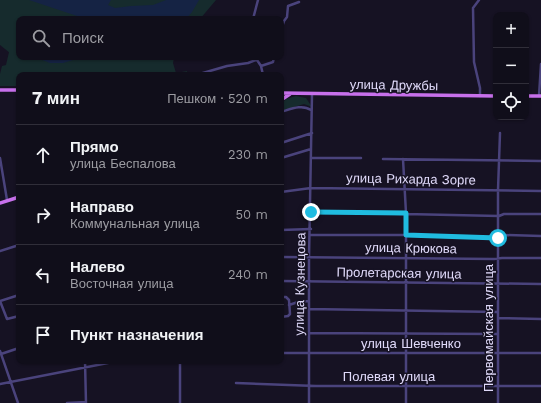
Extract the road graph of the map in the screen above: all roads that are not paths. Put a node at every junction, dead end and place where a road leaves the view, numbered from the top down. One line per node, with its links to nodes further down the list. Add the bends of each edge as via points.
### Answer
1 (258, 0): 4 (street)
2 (479, 0): 18 (street, via 473,8 474,62)
3 (299, 2): 5 (street, via 288,6)
4 (254, 16)
5 (284, 21)
6 (253, 60): 11 (street)
7 (257, 60): 10 (street)
8 (273, 60): 10 (street)
9 (541, 64): 21 (street)
10 (261, 66): 12 (street)
11 (206, 72)
12 (263, 72)
13 (0, 90): 14 (main road)
14 (16, 90)
15 (284, 94): 16 (main road, улица Дружбы)
16 (291, 94): 17 (main road, улица Дружбы); 22 (main road)
17 (312, 94): 18 (main road, улица Дружбы); 23 (street, улица Кузнецова)
18 (480, 96): 19 (main road, улица Дружбы)
19 (493, 96)
20 (529, 96): 21 (main road)
21 (540, 96)
22 (284, 98)
23 (312, 110): 24 (street, via 301,107); 25 (street, улица Кузнецова)
24 (284, 111)
25 (312, 133): 27 (street); 28 (street, улица Кузнецова)
26 (500, 133): 35 (street, Первомайская улица)
27 (284, 142)
28 (311, 149): 29 (street); 31 (street, улица Кузнецова)
29 (284, 157)
30 (0, 158): 43 (street)
31 (311, 158): 32 (street); 37 (street, улица Кузнецова)
32 (361, 158)
33 (383, 158): 34 (street)
34 (403, 159): 35 (street); 38 (street)
35 (499, 160): 36 (street); 39 (street, Первомайская улица)
36 (541, 160)
37 (311, 188): 38 (street, улица Рихарда Зорге); 41 (street, улица Рихарда Зорге); 45 (street, улица Кузнецова)
38 (405, 188): 39 (street, улица Рихарда Зорге); 46 (street)
39 (498, 190): 40 (street, улица Рихарда Зорге); 48 (street, Первомайская улица)
40 (541, 191)
41 (284, 192)
42 (16, 198): 43 (main road)
43 (7, 200): 44 (main road)
44 (0, 203)
45 (311, 212): 46 (street); 49 (street, улица Кузнецова)
46 (406, 213): 48 (street); 52 (street)
47 (541, 214): 48 (street)
48 (499, 216): 54 (street, Первомайская улица)
49 (311, 229): 50 (street); 51 (street, улица Кузнецова)
50 (284, 230)
51 (311, 235): 52 (street); 58 (street, улица Кузнецова)
52 (406, 235): 54 (street); 60 (street)
53 (541, 236): 54 (street, via 504,235)
54 (498, 238): 61 (street, Первомайская улица)
55 (16, 246): 56 (street)
56 (0, 251)
57 (284, 257): 58 (street, улица Крюкова)
58 (310, 258): 60 (street, улица Крюкова); 63 (street, улица Кузнецова)
59 (541, 258): 61 (street, улица Крюкова)
60 (406, 259): 61 (street, улица Крюкова); 64 (street)
61 (498, 259): 65 (street, Первомайская улица)
62 (284, 282): 63 (street, Пролетарская улица)
63 (309, 282): 64 (street, Пролетарская улица); 70 (street, улица Кузнецова)
64 (406, 283): 65 (street, Пролетарская улица); 73 (street)
65 (498, 284): 66 (street, Пролетарская улица); 74 (street, Первомайская улица)
66 (541, 284)
67 (16, 296): 69 (street)
68 (284, 297): 71 (street, via 288,298)
69 (0, 301): 75 (street, via 7,319)
70 (309, 301): 71 (street); 72 (street, улица Кузнецова)
71 (289, 305): 76 (street, via 290,315)
72 (309, 309): 73 (street); 79 (street, улица Кузнецова)
73 (407, 310): 74 (street); 80 (street)
74 (498, 312): 77 (street, Первомайская улица)
75 (16, 317)
76 (284, 317)
77 (498, 318): 78 (street); 81 (street, Первомайская улица)
78 (541, 319)
79 (309, 334): 80 (street); 87 (street, улица Кузнецова)
80 (406, 334): 81 (street); 85 (street)
81 (498, 334): 88 (street, Первомайская улица)
82 (16, 349): 83 (street)
83 (1, 352): 92 (street)
84 (284, 353): 87 (street, улица Шевченко)
85 (407, 353): 87 (street, улица Шевченко); 88 (street, улица Шевченко); 96 (street)
86 (541, 353): 88 (street, улица Шевченко)
87 (310, 354): 95 (street, улица Кузнецова)
88 (497, 354): 97 (street, Первомайская улица)
89 (102, 364): 91 (street)
90 (180, 364): 102 (street)
91 (85, 367): 92 (street); 99 (street)
92 (11, 382): 94 (street); 100 (street)
93 (236, 383): 95 (street, Полевая улица)
94 (0, 384)
95 (310, 385): 96 (street, Полевая улица); 103 (street, улица Кузнецова)
96 (407, 385): 97 (street, Полевая улица); 104 (street)
97 (498, 386): 98 (street, Полевая улица); 105 (street, Первомайская улица)
98 (541, 386)
99 (86, 402): 101 (street)
100 (18, 403)
101 (67, 403)
102 (180, 403)
103 (309, 403)
104 (406, 403)
105 (498, 403)

